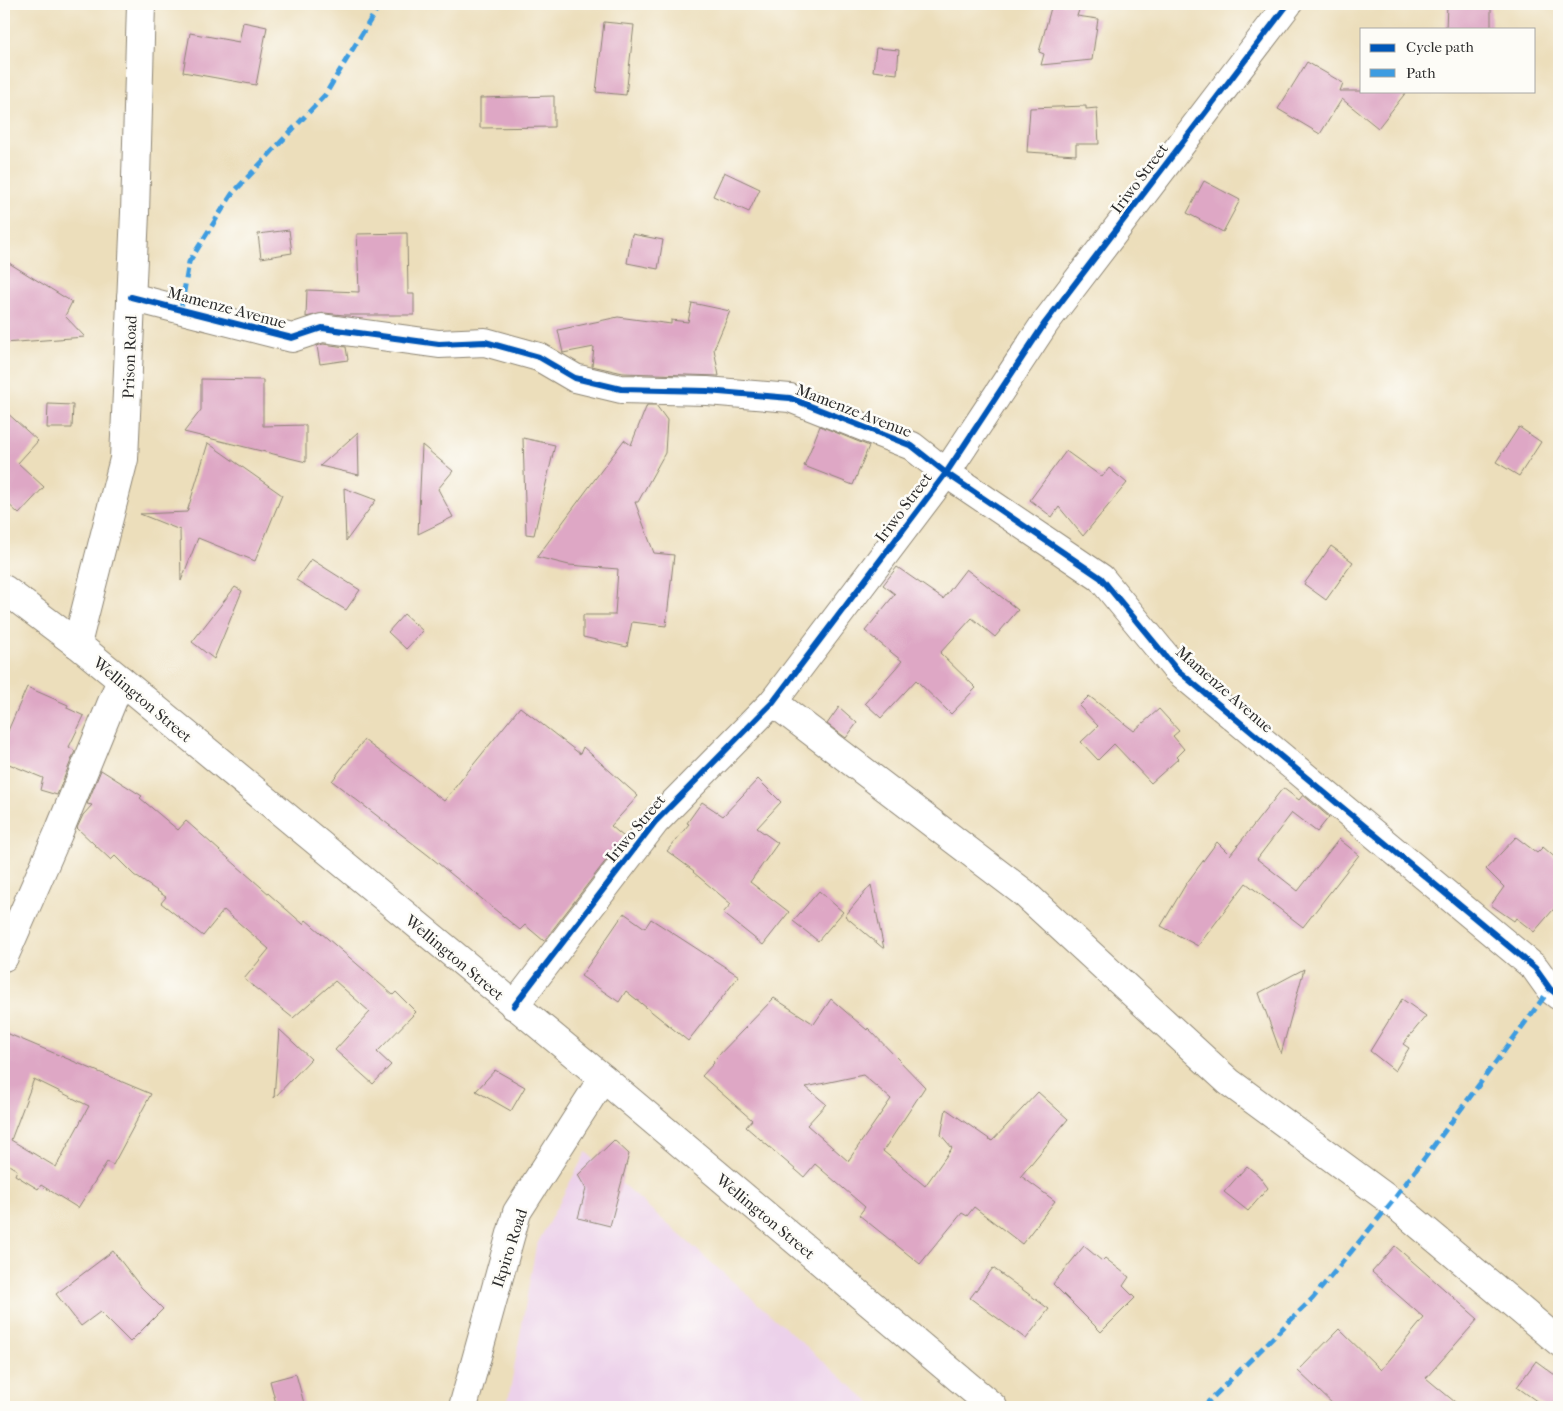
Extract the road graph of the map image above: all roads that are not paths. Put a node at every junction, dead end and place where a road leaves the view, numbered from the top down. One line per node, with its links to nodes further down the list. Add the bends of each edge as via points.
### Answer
1 (141, 4): 3 (street, Prison Road)
2 (1288, 4): 4 (street, Iriwo Street, via 1045,323)
3 (131, 297): 4 (street, Mamenze Avenue, via 292,338 322,328 438,344 485,342 539,357 575,378 622,389 707,390 790,398 912,446); 6 (street, Prison Road, via 124,459)
4 (946, 472): 8 (street, Iriwo Street); 10 (street, Mamenze Avenue, via 1101,578 1176,669 1535,968)
5 (4, 589): 6 (street, Wellington Street)
6 (77, 644): 7 (street, Wellington Street)
7 (121, 680): 9 (street); 11 (street, Wellington Street)
8 (773, 702): 11 (street, Iriwo Street, via 654,822); 13 (street, via 1024,892 1229,1082 1392,1202)
9 (4, 957)
10 (1559, 996)
11 (514, 1006): 12 (street, Wellington Street)
12 (602, 1078): 14 (street, Ikpiro Road, via 517,1212); 15 (street, Wellington Street)
13 (1559, 1342)
14 (463, 1407)
15 (993, 1407)

